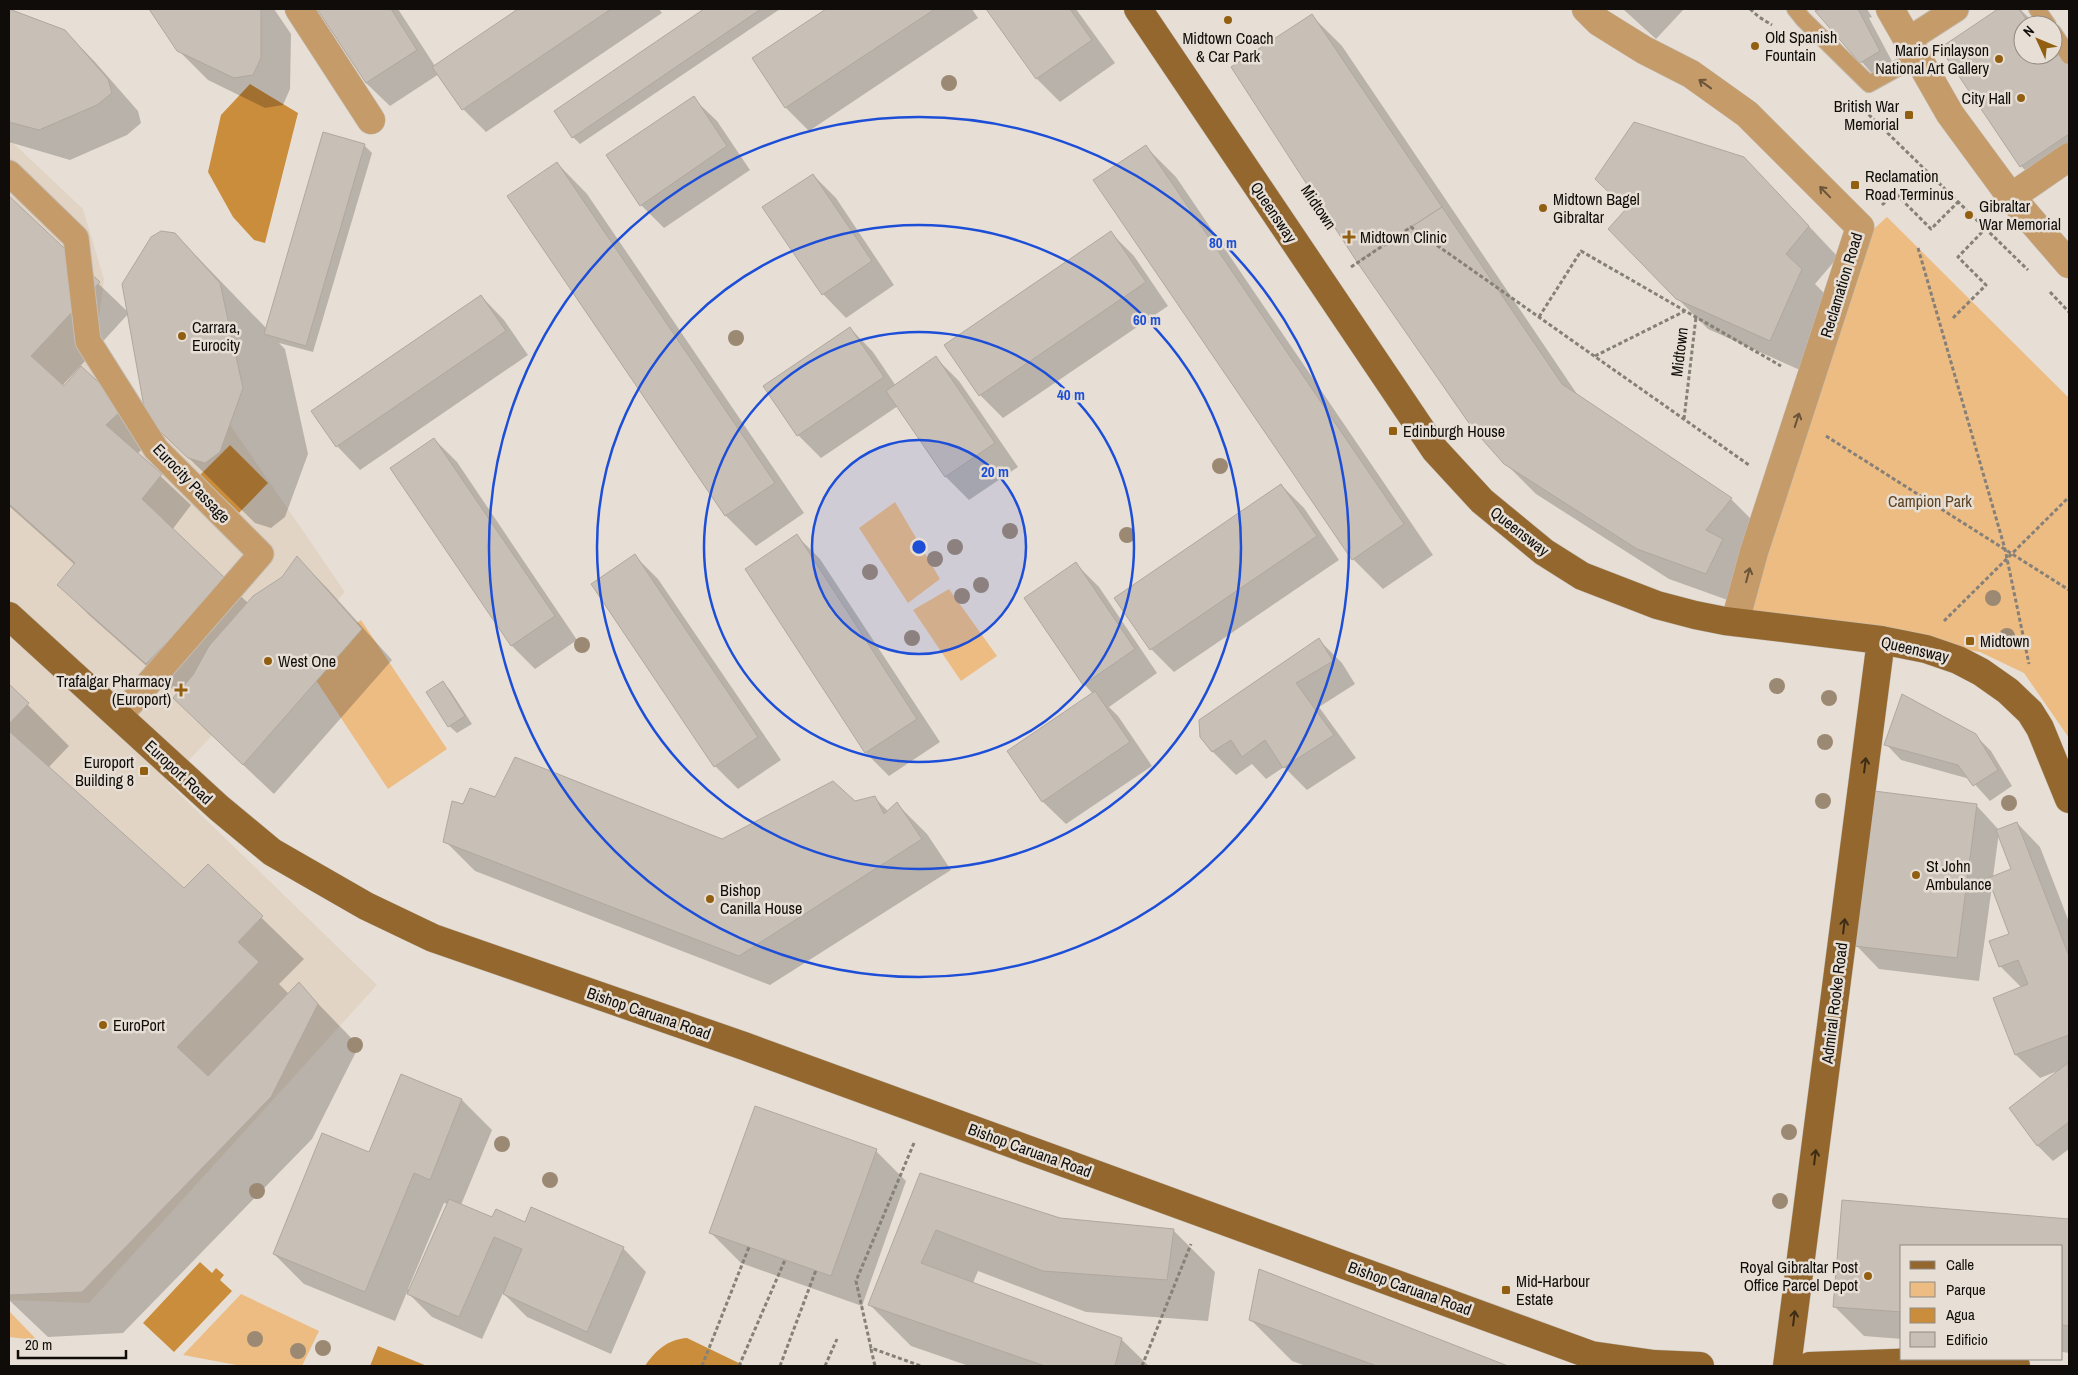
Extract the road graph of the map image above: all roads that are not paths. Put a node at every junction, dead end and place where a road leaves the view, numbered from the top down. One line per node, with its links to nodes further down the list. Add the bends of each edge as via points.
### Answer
1 (299, 9): 8 (street)
2 (1138, 9): 14 (main road, Queensway, via 1435,450 1478,497 1544,552 1582,576 1656,605)
3 (1586, 9): 14 (street, Reclamation Road, one-way to 3, via 1754,552 1860,227 1747,114 1691,74 1599,22)
4 (1795, 9): 7 (lane, via 1869,84)
5 (1890, 9): 7 (street)
6 (1956, 9): 7 (street)
7 (1913, 48): 11 (street, via 1950,114)
8 (371, 120)
9 (2069, 156): 11 (street)
10 (9, 173): 16 (street, Eurocity Passage, via 76,238 88,341 156,449 261,554)
11 (2011, 197): 12 (street)
12 (2069, 264)
13 (9, 616): 16 (main road, Europort Road)
14 (1735, 622): 15 (main road, Queensway)
15 (1881, 640): 17 (main road, Queensway, via 1958,660 1981,672 2020,701 2040,728); 20 (main road, Admiral Rooke Road, one-way to 15)
16 (119, 717): 18 (main road, Europort Road, via 218,808 272,852)
17 (2069, 799)
18 (366, 906): 19 (main road, Bishop Caruana Road, via 433,938 728,1040 1591,1355 1654,1364)
19 (1700, 1366)
20 (1788, 1366)
21 (1810, 1366): 22 (main road, via 1989,1361)
22 (2016, 1366)

